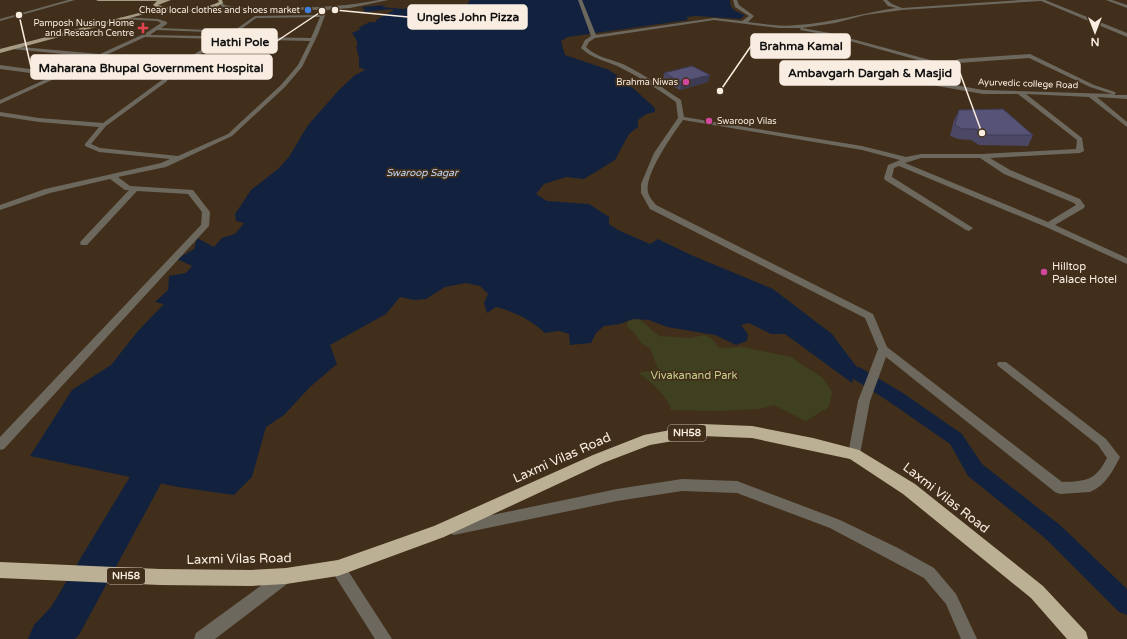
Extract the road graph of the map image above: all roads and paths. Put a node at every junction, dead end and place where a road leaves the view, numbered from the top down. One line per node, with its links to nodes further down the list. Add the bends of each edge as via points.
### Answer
1 (73, 0): 28 (street)
2 (98, 0): 3 (main road)
3 (102, 0): 4 (main road); 20 (main road)
4 (169, 0): 20 (main road, via 159,2)
5 (379, 0): 15 (street)
6 (386, 0): 22 (street)
7 (580, 0): 40 (street)
8 (735, 0): 30 (street, via 737,6 752,16)
9 (884, 0): 23 (street)
10 (934, 0): 18 (street)
11 (982, 0): 17 (street)
12 (1041, 0): 17 (street); 37 (street)
13 (1108, 0): 19 (street)
14 (221, 1): 16 (street); 21 (main road, via 209,8); 22 (street, via 224,6 235,8)
15 (333, 2)
16 (310, 3)
17 (990, 4): 18 (street)
18 (944, 7): 23 (street)
19 (1127, 7)
20 (154, 8): 21 (main road); 27 (main road); 29 (street, via 154,15)
21 (198, 9): 24 (street)
22 (325, 9): 24 (street); 25 (street)
23 (902, 9): 31 (street)
24 (262, 11): 26 (street)
25 (322, 16): 26 (street); 39 (street)
26 (255, 17): 35 (street)
27 (121, 18): 29 (street); 42 (main road)
28 (1, 19)
29 (158, 20): 32 (street, via 165,23)
30 (743, 24): 31 (street); 40 (street, via 714,19)
31 (796, 27): 46 (street)
32 (157, 30): 33 (street); 38 (street)
33 (211, 31)
34 (226, 31): 35 (street)
35 (234, 32): 36 (street)
36 (242, 32)
37 (1127, 35)
38 (144, 36): 41 (street); 44 (street)
39 (313, 36): 41 (street); 61 (street, via 300,66 283,86 230,135)
40 (594, 37): 57 (street, via 583,47 590,54 622,66 680,101)
41 (223, 38): 58 (street, via 173,70 164,81)
42 (12, 48): 43 (main road); 44 (street)
43 (0, 51)
44 (101, 56): 49 (street)
45 (958, 61): 52 (street, via 1030,56 1092,86)
46 (943, 65)
47 (0, 67): 49 (street)
48 (859, 67): 50 (street, Ayurvedic college Road, via 983,92)
49 (61, 75): 54 (street)
50 (1019, 92): 51 (street, Ayurvedic college Road); 60 (street, via 1080,139 1080,151)
51 (1090, 95): 52 (street, Ayurvedic college Road); 59 (street)
52 (1127, 97)
53 (0, 98): 54 (street)
54 (7, 99): 55 (street)
55 (0, 102)
56 (0, 114): 58 (street)
57 (681, 118): 62 (street, via 862,148); 70 (street, via 647,174 644,191 653,207 869,316)
58 (104, 125): 61 (street, via 86,145 99,150)
59 (1127, 125)
60 (982, 156): 62 (street, via 921,156); 66 (street, via 1007,172 1077,201 1081,206)
61 (179, 158): 63 (street, via 163,165)
62 (903, 161): 66 (street); 67 (street, via 891,167 888,178)
63 (112, 177): 64 (street, via 128,188); 65 (street, via 48,191)
64 (135, 189): 68 (street); 72 (street, via 190,192 206,212 205,226)
65 (0, 208)
66 (1049, 225): 69 (street)
67 (969, 228)
68 (84, 243)
69 (1127, 261)
70 (881, 355): 71 (street, via 1060,488 1090,486 1106,472 1114,458 1102,442); 73 (street, via 864,401)
71 (1002, 365)
72 (0, 445)
73 (854, 454): 74 (highway, Laxmi Vilas Road / NH58, via 752,432 702,430 650,439 598,459); 81 (highway, Laxmi Vilas Road / NH58, via 909,489 1037,592)
74 (438, 532): 75 (highway, Laxmi Vilas Road / NH58); 80 (street, via 617,495 682,485 737,487 835,524 929,573 951,599)
75 (338, 568): 77 (highway, Laxmi Vilas Road / NH58); 79 (street)
76 (0, 570): 77 (highway, Laxmi Vilas Road / NH58, via 153,577)
77 (286, 576): 78 (street)
78 (202, 639)
79 (384, 639)
80 (968, 639)
81 (1079, 639)

